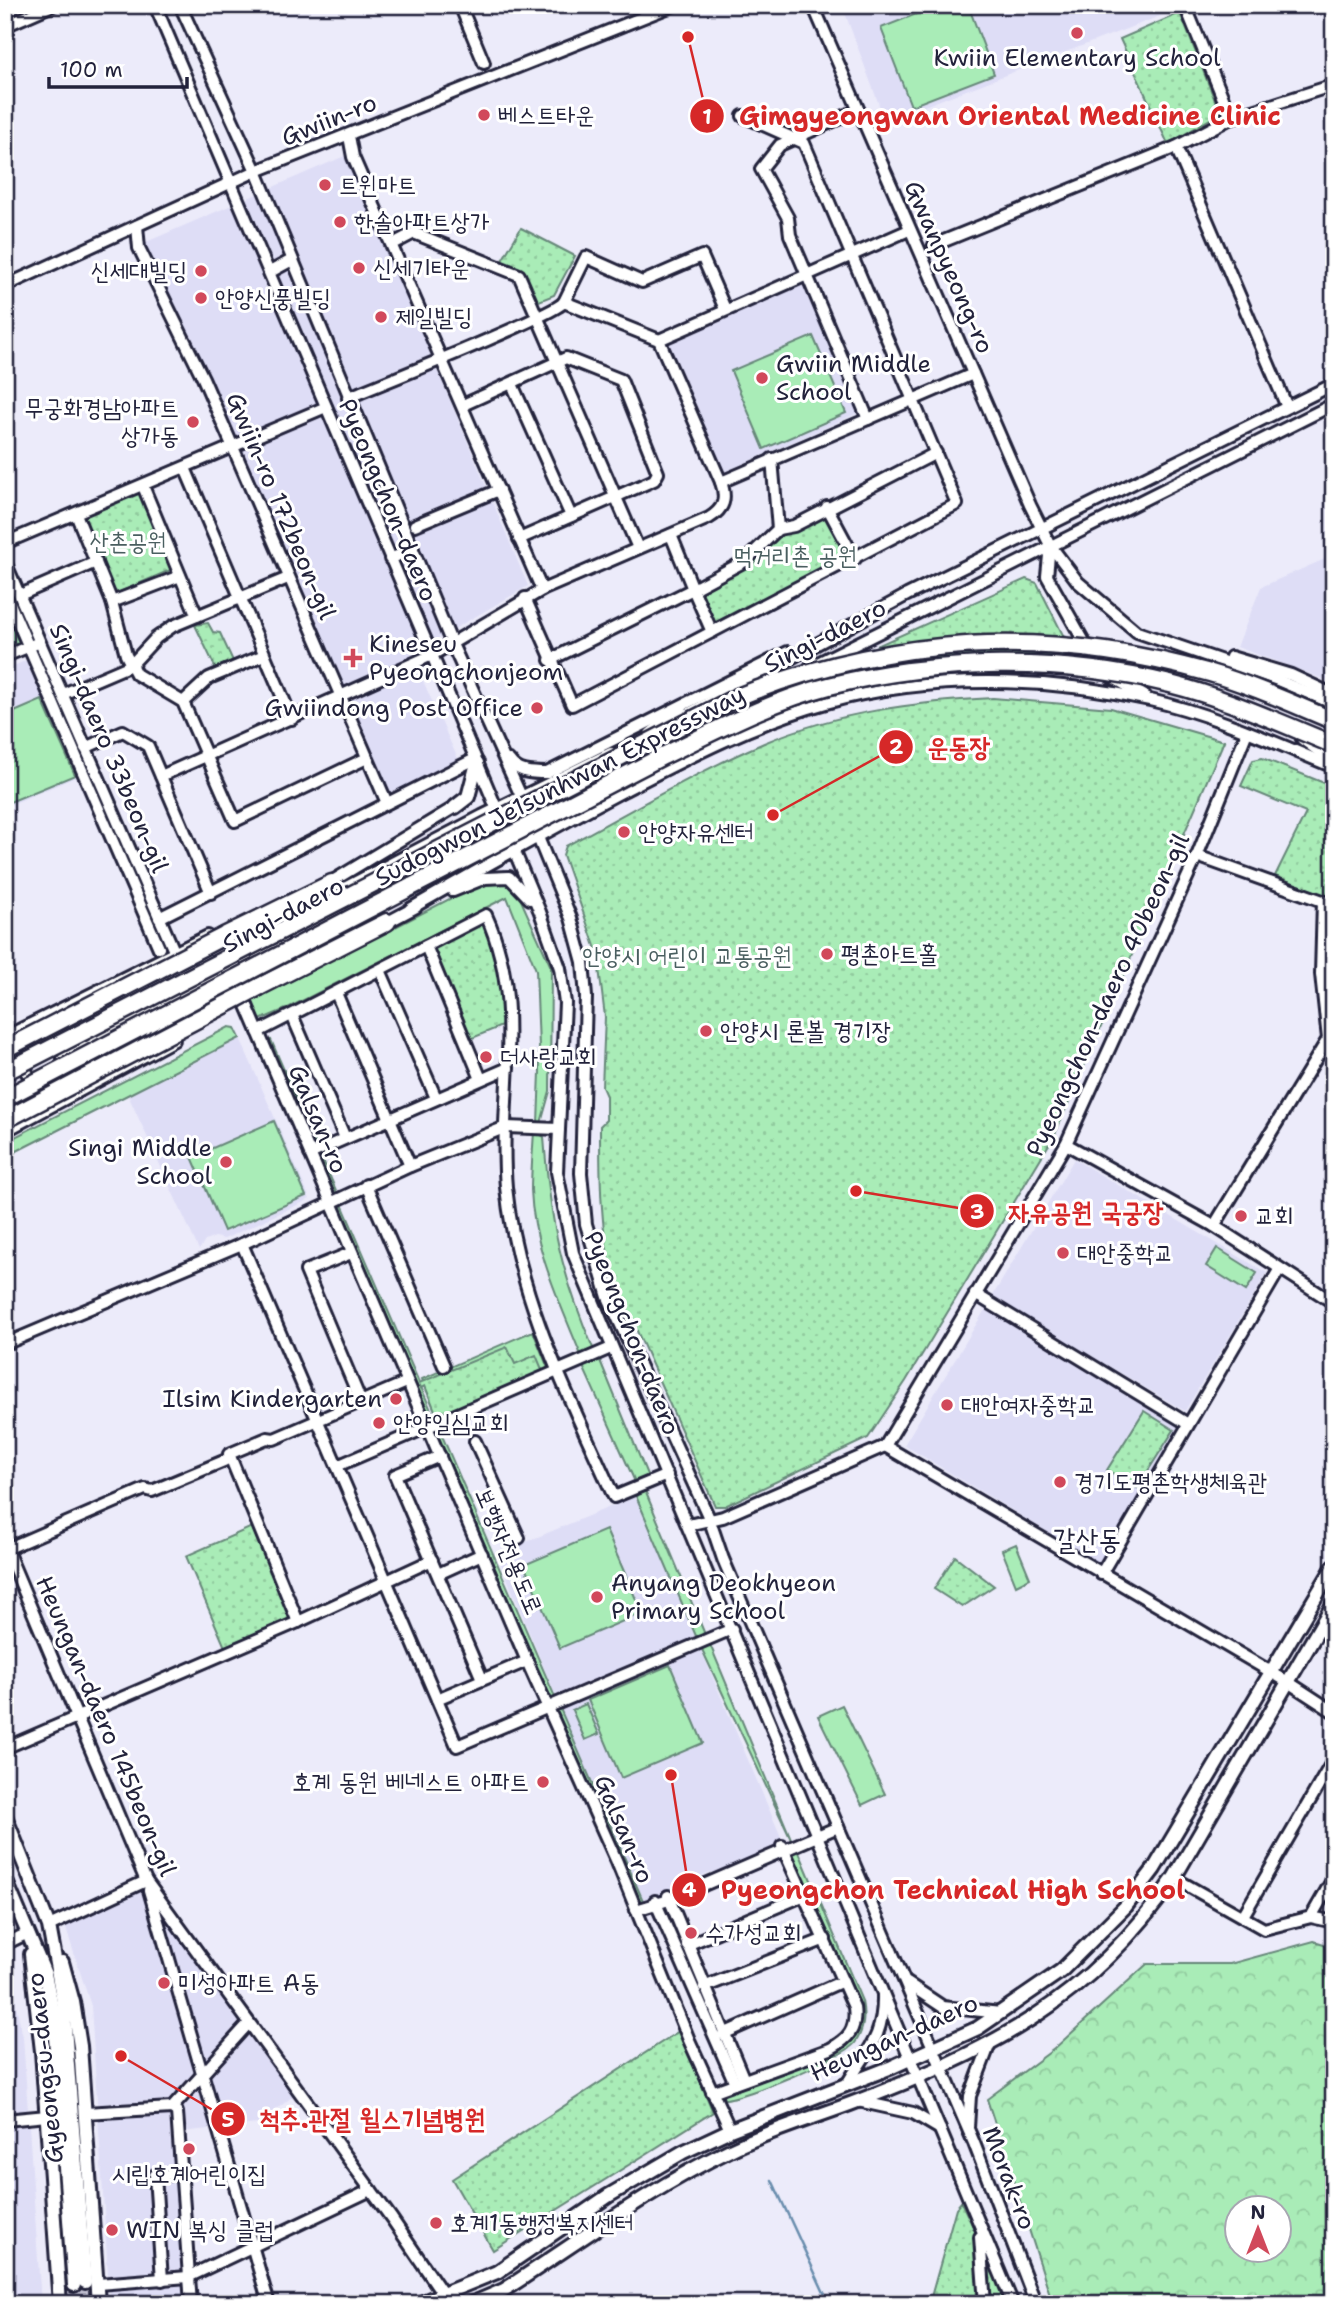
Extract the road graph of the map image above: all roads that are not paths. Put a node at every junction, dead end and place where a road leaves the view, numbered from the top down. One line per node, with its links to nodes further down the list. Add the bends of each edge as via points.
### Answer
1 (53, 5): 8 (street)
2 (155, 5): 18 (street, Pyeongchon-daero)
3 (180, 5): 17 (street, Pyeongchon-daero)
4 (460, 5): 9 (street)
5 (674, 5): 14 (street, Gwiin-ro)
6 (813, 5): 11 (street, Gwanpyeong-ro)
7 (1185, 5): 13 (street)
8 (5, 26)
9 (484, 63)
10 (1334, 85): 13 (street)
11 (858, 110): 15 (street); 20 (street, Gwanpyeong-ro)
12 (743, 116): 15 (street)
13 (1231, 118): 16 (street)
14 (349, 136): 17 (street, Gwiin-ro); 21 (street, via 352,158)
15 (792, 138): 23 (street, via 804,143); 26 (street, via 780,145 761,169 788,219)
16 (1176, 147): 22 (street); 42 (street)
17 (256, 171): 18 (street, Gwiin-ro); 24 (street, Pyeongchon-daero)
18 (230, 183): 19 (street, Gwiin-ro); 25 (street, Pyeongchon-daero)
19 (136, 226): 27 (street, Gwiin-ro); 44 (street, Gwiin-ro 172beon-gil, via 139,248)
20 (909, 230): 23 (street); 34 (street, Gwanpyeong-ro)
21 (393, 244): 30 (street, via 415,233 519,275); 32 (street)
22 (934, 245)
23 (851, 255): 26 (street); 38 (street)
24 (292, 260): 25 (street); 37 (street, Pyeongchon-daero)
25 (270, 272): 41 (street, Pyeongchon-daero)
26 (807, 274): 29 (street); 43 (street)
27 (5, 286)
28 (564, 302): 29 (street, via 586,257 642,282 702,256); 30 (street); 31 (street)
29 (725, 309): 31 (street)
30 (538, 316): 32 (street); 33 (street)
31 (659, 340): 48 (street)
32 (443, 357): 37 (street); 40 (street)
33 (558, 362): 35 (street); 51 (street); 51 (street, via 566,358 621,380 658,473 654,480)
34 (973, 374): 38 (street); 57 (street, Gwanpyeong-ro)
35 (512, 384): 40 (street); 54 (street)
36 (1334, 384): 42 (street, Singi-daero)
37 (348, 398): 63 (street, Pyeongchon-daero)
38 (913, 400): 43 (street); 45 (street)
39 (1334, 404): 61 (street, Singi-daero)
40 (463, 405): 50 (street)
41 (326, 407): 44 (street); 64 (street, Pyeongchon-daero)
42 (1287, 407): 57 (street, Singi-daero)
43 (868, 419): 46 (street)
44 (232, 447): 47 (street); 69 (street, Gwiin-ro 172beon-gil)
45 (936, 453): 52 (street); 65 (street, via 957,504)
46 (772, 460): 48 (street); 56 (street)
47 (185, 468): 49 (street); 75 (street)
48 (721, 482): 58 (street, via 725,499 720,511)
49 (142, 486): 53 (street); 68 (street)
50 (499, 490): 55 (street); 59 (street)
51 (616, 495): 54 (street); 62 (street)
52 (828, 507): 56 (street, via 794,526); 65 (street)
53 (76, 514): 60 (street); 67 (street)
54 (571, 516): 59 (street)
55 (415, 525)
56 (778, 529): 70 (street, via 745,561)
57 (1042, 529): 61 (street, Gwanpyeong-ro); 73 (street, Singi-daero)
58 (671, 535): 62 (street); 70 (street)
59 (519, 538): 71 (street)
60 (5, 542)
61 (1051, 545): 80 (street, Gwanpyeong-ro, via 1077,582); 88 (street, via 1047,576); 101 (street, Singi-daero)
62 (638, 548): 71 (street)
63 (413, 549): 64 (street); 81 (street, Pyeongchon-daero)
64 (390, 559): 84 (street, Pyeongchon-daero)
65 (855, 559): 79 (street)
66 (5, 562): 74 (street, Singi-daero 33beon-gil)
67 (96, 562): 74 (street); 77 (street)
68 (180, 576): 77 (street); 78 (street)
69 (288, 578): 75 (street); 92 (street, Gwiin-ro 172beon-gil)
70 (693, 589): 79 (street); 86 (street)
71 (542, 590): 76 (street)
72 (5, 592): 82 (street)
73 (907, 595): 90 (street); 99 (street, Singi-daero)
74 (20, 596): 82 (street, Singi-daero 33beon-gil)
75 (240, 598): 78 (street); 83 (street)
76 (525, 598): 81 (street); 86 (street)
77 (112, 602): 87 (street)
78 (197, 616): 87 (street, via 156,638)
79 (712, 632): 86 (street, via 572,705)
80 (1138, 632): 91 (street, via 1266,666); 95 (street, Gwanpyeong-ro)
81 (452, 643): 84 (street); 103 (street, Pyeongchon-daero)
82 (34, 644): 85 (street); 89 (street, Singi-daero 33beon-gil); 132 (street)
83 (264, 655): 94 (street, via 209,678); 96 (street)
84 (432, 655): 92 (street); 108 (street, Pyeongchon-daero)
85 (5, 656)
86 (550, 660)
87 (131, 665): 89 (street); 94 (street, via 136,674)
88 (1100, 670): 93 (street); 100 (street); 101 (street, via 963,670 892,678 823,691)
89 (62, 694): 104 (street, Singi-daero 33beon-gil)
90 (699, 694): 99 (street); 103 (street, via 547,773 527,773 514,767)
91 (1334, 695)
92 (341, 697): 96 (street); 107 (street, Gwiin-ro 172beon-gil)
93 (1152, 700): 98 (street); 117 (street, via 1044,683 990,683 897,689 829,702 711,746)
94 (183, 702): 106 (street)
95 (1334, 704)
96 (292, 719): 106 (street)
97 (1334, 722): 143 (highway, Sudogwon Je1sunhwan Expressway, bridge, via 1212,673 1089,648 975,643 853,659 793,674 698,716)
98 (1247, 732): 111 (street); 123 (street, Pyeongchon-daero 40beon-gil)
99 (650, 734): 113 (street, Singi-daero)
100 (1302, 739): 105 (street); 109 (street)
101 (657, 745): 110 (street, Singi-daero)
102 (1334, 745): 147 (highway, Sudogwon Je1sunhwan Expressway, bridge, via 1171,684 1119,673 972,666 828,686 757,711 663,755)
103 (499, 746): 113 (street, Pyeongchon-daero)
104 (85, 748): 112 (street, via 123,731 148,746); 129 (street, Singi-daero 33beon-gil)
105 (1334, 752)
106 (205, 757): 107 (street, via 236,821); 112 (street)
107 (367, 758): 114 (street, Gwiin-ro 172beon-gil)
108 (476, 761): 114 (street); 115 (main road, via 468,797); 116 (street, Pyeongchon-daero)
109 (1334, 762)
110 (621, 764): 117 (street); 118 (street, Singi-daero)
111 (1334, 768)
112 (161, 776): 125 (street)
113 (521, 796): 116 (street, Singi-daero); 118 (street, Pyeongchon-daero)
114 (387, 803): 125 (street)
115 (455, 807): 124 (street)
116 (496, 809): 119 (street, Singi-daero); 120 (street, Pyeongchon-daero)
117 (589, 809): 121 (street)
118 (527, 811): 120 (street, Singi-daero); 121 (street, Pyeongchon-daero)
119 (474, 820): 124 (street); 140 (street, Singi-daero)
120 (503, 824): 122 (street, Pyeongchon-daero); 144 (street, Singi-daero)
121 (537, 836): 122 (street); 182 (street, Pyeongchon-daero, via 571,918 583,962 587,1024 582,1173 592,1248 608,1297)
122 (513, 849): 127 (street); 128 (street, Pyeongchon-daero)
123 (1197, 856): 126 (street); 156 (street, Pyeongchon-daero 40beon-gil)
124 (332, 883): 133 (street); 139 (highway, bridge)
125 (211, 893): 129 (street)
126 (1329, 903): 161 (street, via 1321,974 1328,1039)
127 (410, 909): 128 (street, via 485,878 509,877); 130 (street)
128 (540, 912): 153 (street, Pyeongchon-daero, via 560,968 565,1003)
129 (159, 918): 133 (street, Singi-daero 33beon-gil)
130 (387, 922): 136 (street, via 319,964); 151 (highway, bridge)
131 (426, 946): 134 (street); 142 (street, via 486,915 508,983); 145 (street)
132 (159, 948)
133 (174, 951): 139 (street)
134 (380, 970): 135 (street); 148 (street)
135 (336, 993): 137 (street); 150 (street)
136 (245, 1001): 138 (street, Galsan-ro); 149 (street)
137 (292, 1015): 138 (street); 155 (street)
138 (259, 1032): 157 (street, Galsan-ro)
139 (6, 1038): 140 (street)
140 (20, 1059): 141 (street, Singi-daero); 144 (street)
141 (5, 1066)
142 (508, 1068): 145 (street); 152 (street)
143 (5, 1072)
144 (30, 1077): 146 (street, Singi-daero); 149 (street)
145 (481, 1079): 148 (street)
146 (5, 1090)
147 (5, 1098)
148 (436, 1098): 150 (street)
149 (45, 1111): 154 (street)
150 (390, 1119): 155 (street); 158 (street)
151 (5, 1120)
152 (506, 1127): 153 (street); 158 (street); 170 (street, via 512,1234 523,1281)
153 (559, 1129): 168 (street, Pyeongchon-daero, via 557,1172 566,1226)
154 (5, 1131)
155 (345, 1139): 157 (street)
156 (1066, 1144): 161 (street); 165 (street, Pyeongchon-daero 40beon-gil)
157 (312, 1153): 160 (street, Galsan-ro)
158 (411, 1166): 159 (street)
159 (366, 1185): 160 (street); 169 (street)
160 (333, 1201): 162 (street); 163 (street, Galsan-ro); 202 (street, 보행자전용도로)
161 (1214, 1226): 164 (street)
162 (242, 1244): 167 (street); 173 (street)
163 (351, 1253): 171 (street, Galsan-ro); 172 (street, via 306,1271)
164 (1279, 1270): 166 (street); 174 (street)
165 (975, 1294): 174 (street); 177 (street, Pyeongchon-daero 40beon-gil)
166 (1334, 1303)
167 (5, 1344)
168 (611, 1348): 170 (street); 181 (street, Pyeongchon-daero)
169 (444, 1366)
170 (558, 1371): 175 (street); 181 (street, via 614,1496)
171 (407, 1382): 172 (street); 175 (street, Galsan-ro)
172 (361, 1402): 173 (street)
173 (317, 1419): 179 (street); 180 (street)
174 (1188, 1424): 190 (street)
175 (427, 1427): 178 (street, Galsan-ro); 180 (street)
176 (475, 1441): 184 (street)
177 (885, 1446): 182 (street, via 723,1517); 190 (street)
178 (440, 1456): 186 (street, Galsan-ro); 187 (street, via 395,1475)
179 (226, 1458): 185 (street); 193 (street)
180 (337, 1466): 191 (street)
181 (667, 1475): 183 (street, Pyeongchon-daero)
182 (709, 1518): 183 (street); 208 (street, Pyeongchon-daero)
183 (688, 1525): 194 (street, Pyeongchon-daero)
184 (519, 1538)
185 (7, 1550): 204 (street, Heungan-daero 145beon-gil)
186 (482, 1554): 189 (street); 197 (street, Galsan-ro)
187 (432, 1560): 189 (street); 191 (street)
188 (1334, 1566): 195 (main road, Heungan-daero)
189 (438, 1574): 199 (street)
190 (1101, 1574): 198 (street)
191 (387, 1581): 193 (street); 201 (street)
192 (1334, 1603): 196 (main road, Heungan-daero)
193 (298, 1622): 204 (street)
194 (732, 1629): 202 (street); 209 (street, Pyeongchon-daero)
195 (1289, 1644): 196 (main road); 198 (main road, Heungan-daero)
196 (1304, 1653): 200 (main road, Heungan-daero)
197 (527, 1661): 199 (street); 202 (street, Galsan-ro)
198 (1272, 1673): 200 (street); 231 (main road, Heungan-daero, via 1154,1869 1126,1906 1061,1971)
199 (482, 1679): 201 (street)
200 (1288, 1682): 203 (street); 212 (main road, Heungan-daero)
201 (437, 1699): 202 (street, via 457,1746)
202 (551, 1707): 218 (street, Galsan-ro)
203 (1334, 1712)
204 (77, 1718): 205 (street); 214 (street, Heungan-daero 145beon-gil)
205 (5, 1748)
206 (1334, 1759): 219 (street)
207 (5, 1816): 222 (main road, Gyeongsu-daero)
208 (838, 1827): 209 (street); 228 (street, Pyeongchon-daero)
209 (819, 1836): 210 (street); 230 (street, Pyeongchon-daero)
210 (784, 1848): 215 (street); 216 (street)
211 (1334, 1877): 220 (street)
212 (1174, 1878): 219 (street); 234 (main road, Heungan-daero, via 1112,1957 1076,1988)
213 (5, 1880): 223 (main road, Gyeongsu-daero)
214 (146, 1881): 222 (street); 232 (street, Heungan-daero 145beon-gil); 238 (street)
215 (805, 1895): 224 (street); 226 (street)
216 (668, 1898): 218 (street); 226 (street)
217 (655, 1901): 240 (street)
218 (639, 1909): 242 (street, Galsan-ro)
219 (1243, 1916): 220 (street, via 1264,1929)
220 (1311, 1917): 221 (street)
221 (1334, 1922)
222 (49, 1926): 245 (main road, via 74,2002); 257 (main road, Gyeongsu-daero, via 68,2047)
223 (28, 1933): 225 (street, Gyeongsu-daero); 246 (main road); 257 (main road, Gyeongsu-daero, via 53,2011)
224 (825, 1939): 227 (street); 229 (street)
225 (5, 1944)
226 (687, 1945): 229 (street)
227 (844, 1981): 233 (street); 240 (street, via 856,2019 846,2040)
228 (905, 1981): 231 (street, via 943,2007); 235 (street, Pyeongchon-daero)
229 (704, 1987): 233 (street)
230 (883, 1989): 236 (street, Pyeongchon-daero); 241 (street, via 882,2026)
231 (1001, 2013): 235 (main road, Heungan-daero)
232 (249, 2024): 238 (street); 252 (street, Heungan-daero 145beon-gil)
233 (723, 2034): 240 (street)
234 (989, 2046): 237 (main road, Heungan-daero); 250 (street, via 970,2096)
235 (933, 2049): 236 (main road, Heungan-daero); 237 (street, Pyeongchon-daero)
236 (911, 2059): 239 (street, Pyeongchon-daero); 241 (main road, Heungan-daero)
237 (941, 2069): 239 (main road, Heungan-daero); 250 (street, Morak-ro)
238 (202, 2074): 244 (street); 254 (street)
239 (919, 2078): 243 (main road, Heungan-daero); 248 (street, Morak-ro)
240 (740, 2082): 242 (street)
241 (847, 2084): 249 (main road, Heungan-daero)
242 (712, 2092): 249 (street, Galsan-ro)
243 (858, 2101): 248 (street, via 913,2113); 264 (main road, Heungan-daero, via 713,2159 505,2290)
244 (172, 2109): 245 (street); 251 (street, via 177,2112)
245 (85, 2113): 257 (main road)
246 (47, 2116): 247 (street); 259 (main road)
247 (5, 2120)
248 (940, 2129): 253 (street, Morak-ro)
249 (730, 2130): 258 (main road, Heungan-daero, via 608,2196 497,2272)
250 (968, 2130): 267 (street, Morak-ro)
251 (182, 2174): 255 (street); 256 (street, via 155,2175)
252 (371, 2190): 254 (street); 258 (street, Heungan-daero 145beon-gil)
253 (980, 2227): 265 (street); 266 (street, Morak-ro)
254 (252, 2248): 255 (street); 262 (street)
255 (188, 2277): 256 (street); 261 (street)
256 (162, 2280): 257 (street)
257 (86, 2284): 260 (main road)
258 (443, 2294): 263 (main road, Heungan-daero)
259 (61, 2302)
260 (98, 2304)
261 (191, 2304)
262 (269, 2304)
263 (418, 2304)
264 (471, 2304)
265 (985, 2304)
266 (1013, 2304)
267 (1035, 2304)

